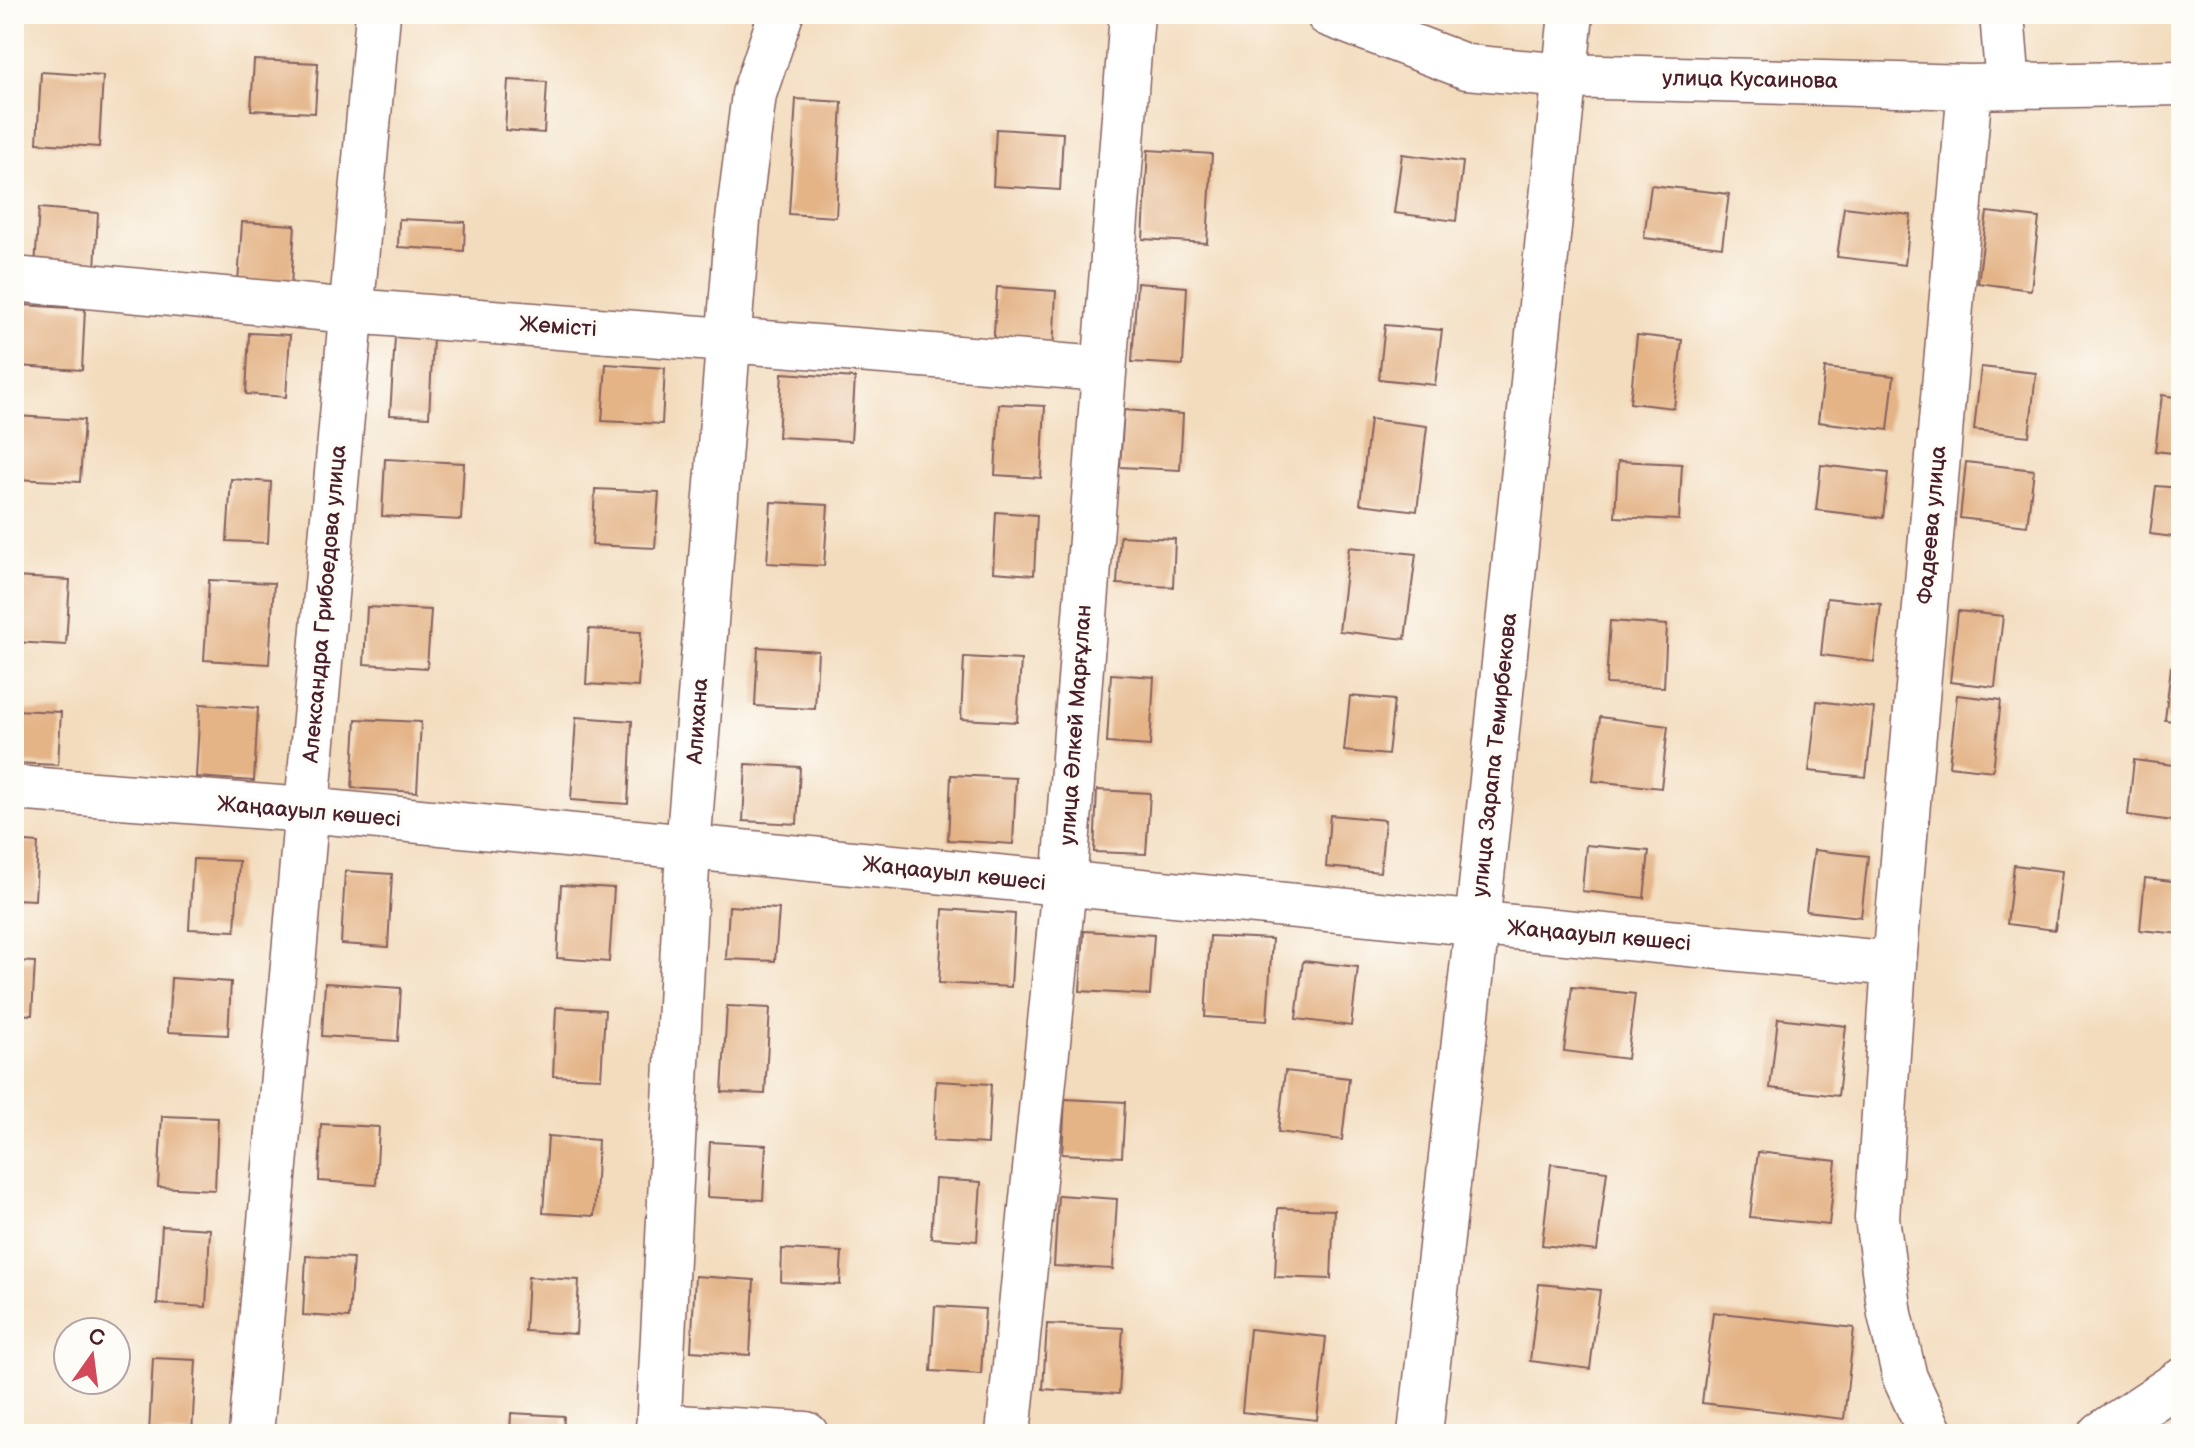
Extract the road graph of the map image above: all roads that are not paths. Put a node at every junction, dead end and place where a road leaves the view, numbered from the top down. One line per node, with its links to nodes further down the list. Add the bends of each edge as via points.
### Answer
1 (378, 14): 11 (street, Александра Грибоедова улица)
2 (781, 14): 12 (street, Алихана, via 754,94)
3 (1132, 14): 13 (street, улица Әлкей Марғұлан)
4 (1328, 14): 7 (street, улица Кусаинова, via 1467,67)
5 (1571, 14): 7 (street, улица Зарапа Темирбекова)
6 (2002, 14): 9 (street, Фадеева улица)
7 (1565, 76): 9 (street, улица Кусаинова); 18 (street, улица Зарапа Темирбекова)
8 (2181, 83): 9 (street, улица Кусаинова)
9 (1989, 87): 19 (street, Фадеева улица)
10 (14, 279): 11 (street, Жемісті)
11 (351, 311): 12 (street, Жемісті); 15 (street, Александра Грибоедова улица)
12 (728, 340): 13 (street, Жемісті); 16 (street, Алихана)
13 (1102, 369): 17 (street, улица Әлкей Марғұлан)
14 (14, 788): 15 (street, Жаңаауыл көшесі)
15 (307, 810): 16 (street, Жаңаауыл көшесі); 22 (street, Александра Грибоедова улица)
16 (688, 848): 17 (street, Жаңаауыл көшесі); 21 (street, Алихана)
17 (1064, 885): 18 (street, Жаңаауыл көшесі); 24 (street, улица Әлкей Марғұлан)
18 (1477, 925): 19 (street, Жаңаауыл көшесі); 25 (street, улица Зарапа Темирбекова)
19 (1894, 964): 26 (street, Фадеева улица, via 1877,1218 1905,1378)
20 (2181, 1381): 27 (street)
21 (658, 1430): 23 (street)
22 (251, 1434)
23 (806, 1434)
24 (1008, 1434)
25 (1420, 1434)
26 (1931, 1434)
27 (2101, 1434)

